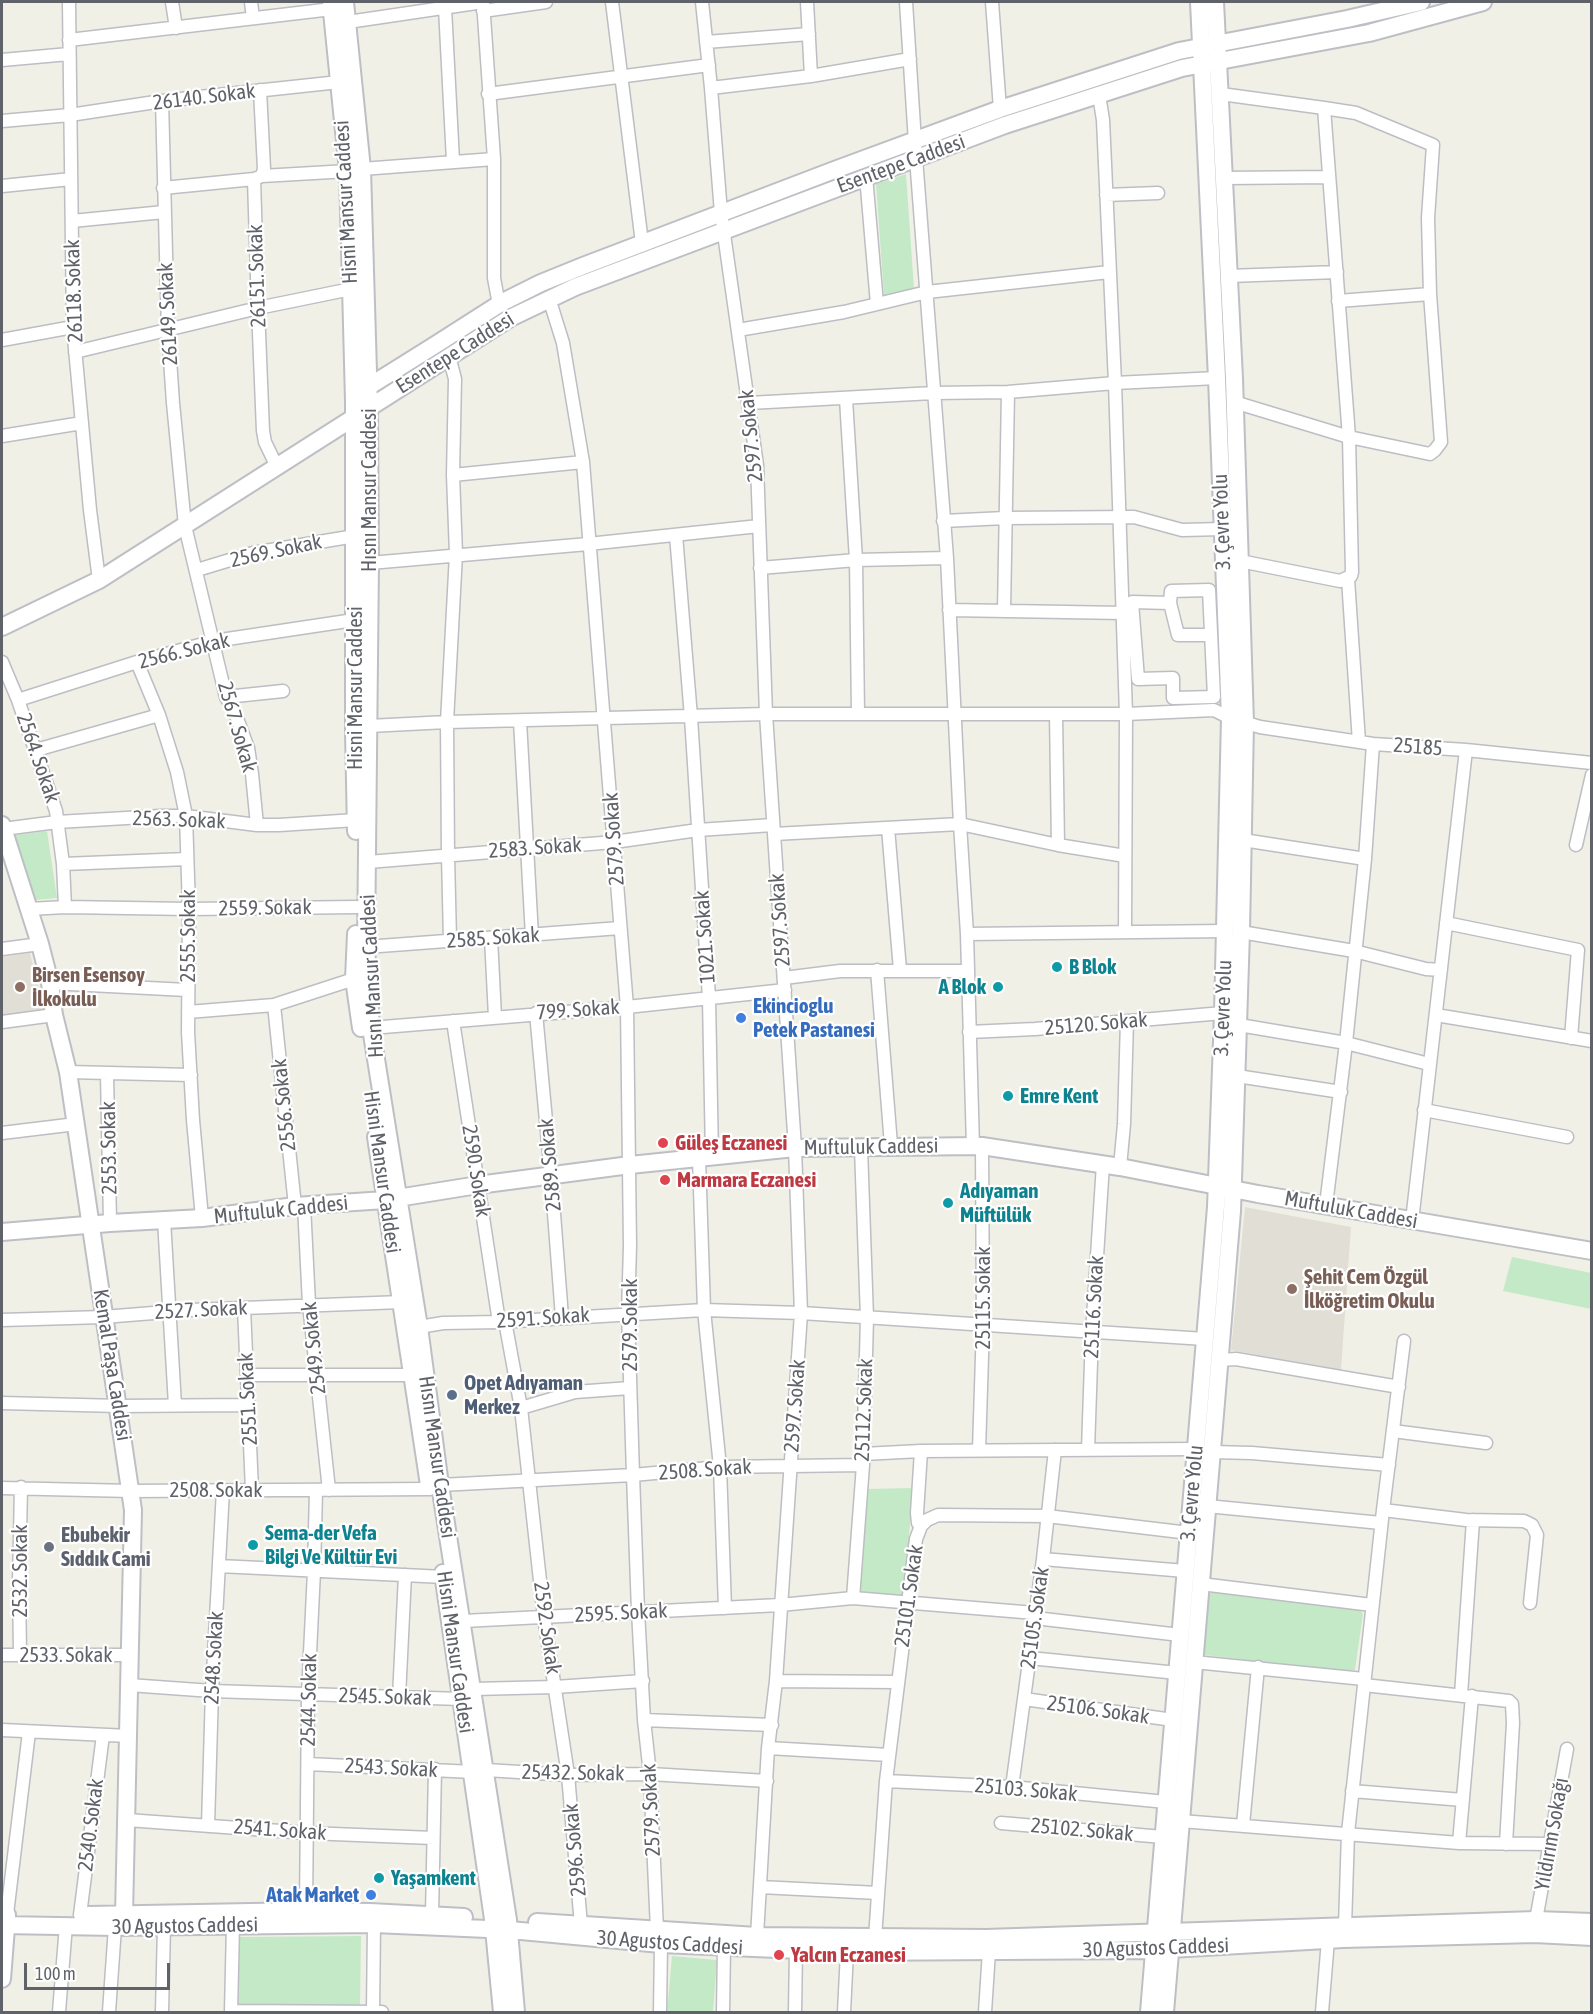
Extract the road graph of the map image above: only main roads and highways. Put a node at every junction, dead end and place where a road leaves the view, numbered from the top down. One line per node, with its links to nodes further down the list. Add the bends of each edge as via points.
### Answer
1 (1199, 2): 6 (main road, 3. Çevre Yolu)
2 (1215, 2): 6 (main road, 3. Çevre Yolu)
3 (1418, 2): 6 (main road, Esentepe Caddesi, via 1347,20)
4 (1484, 2): 7 (main road, Esentepe Caddesi, via 1369,33)
5 (336, 4): 8 (main road, Hisni Mansur Caddesi, via 339,82); 8 (main road, Hısnı Mansur Caddesi, via 348,22)
6 (1210, 45): 7 (main road, 3. Çevre Yolu); 9 (main road, Esentepe Caddesi, via 1179,51 1000,109)
7 (1211, 63): 9 (main road, Esentepe Caddesi, via 1182,68 1005,125 866,176); 16 (main road, 3. Çevre Yolu, via 1222,529); 16 (main road, 3. Çevre Yolu, via 1221,94 1234,402 1240,561)
8 (355, 170): 11 (main road, Hısnı Mansur Caddesi); 14 (main road, Hisni Mansur Caddesi, via 351,289)
9 (722, 222): 10 (main road, Esentepe Caddesi, via 642,243 562,274 499,305); 13 (main road, Esentepe Caddesi, via 510,318)
10 (432, 347): 11 (main road, via 384,366 375,364); 12 (main road, Esentepe Caddesi)
11 (367, 355): 12 (main road, Hısnı Mansur Caddesi)
12 (368, 387): 13 (main road, Hısnı Mansur Caddesi); 14 (main road, Esentepe Caddesi)
13 (369, 406): 14 (main road, Esentepe Caddesi); 21 (main road, Hısnı Mansur Caddesi, via 366,947 371,1028)
14 (354, 417): 15 (main road, Esentepe Caddesi, via 99,580); 21 (main road, Hisni Mansur Caddesi, via 354,979)
15 (2, 627)
16 (1237, 721): 19 (main road, 3. Çevre Yolu); 19 (main road, 3. Çevre Yolu, via 1243,840)
17 (2, 827): 18 (main road, Kemal Paşa Caddesi)
18 (6, 856): 22 (main road, Kemal Paşa Caddesi, via 29,909 50,983)
19 (1233, 931): 20 (main road, 3. Çevre Yolu, via 1223,1013); 20 (main road, 3. Çevre Yolu, via 1239,1025)
20 (1225, 1188): 21 (main road, Muftuluk Caddesi, via 1103,1164 978,1146 891,1146 795,1148 630,1165); 24 (main road, Muftuluk Caddesi); 25 (main road, 3. Çevre Yolu, via 1205,1339); 25 (main road, 3. Çevre Yolu, via 1220,1360)
21 (391, 1199): 22 (main road, Muftuluk Caddesi); 26 (main road, Hisni Mansur Caddesi, via 413,1375); 26 (main road, Hısnı Mansur Caddesi, via 419,1327)
22 (91, 1225): 23 (main road, Muftuluk Caddesi); 29 (main road, Kemal Paşa Caddesi, via 133,1510 127,1820)
23 (2, 1232)
24 (1592, 1251)
25 (1204, 1451): 34 (main road, 3. Çevre Yolu, via 1185,1571 1163,1837); 34 (main road, 3. Çevre Yolu, via 1207,1506 1181,1821)
26 (435, 1487): 27 (main road, Hisni Mansur Caddesi, via 444,1577); 27 (main road, Hısnı Mansur Caddesi, via 463,1621)
27 (467, 1694): 31 (main road, Hisni Mansur Caddesi)
28 (4, 1919): 29 (main road, 30 Agustos Caddesi); 35 (main road)
29 (120, 1921): 31 (main road, 30 Agustos Caddesi, via 164,1926); 31 (main road, 30 Agustos Caddesi, via 306,1911 432,1915)
30 (1592, 1922): 34 (main road, 30 Agustos Caddesi, via 1345,1926)
31 (502, 1925): 32 (main road, 30 Agustos Caddesi); 32 (main road, 30 Agustos Caddesi, via 581,1925); 36 (main road, Hisni Mansur Caddesi); 37 (main road)
32 (659, 1937): 34 (main road, 30 Agustos Caddesi); 34 (main road, 30 Agustos Caddesi, via 724,1947 847,1952 989,1951)
33 (1592, 1937): 34 (main road, 30 Agustos Caddesi, via 1535,1934)
34 (1162, 1941): 38 (main road, 3. Çevre Yolu); 39 (main road, 3. Çevre Yolu)
35 (2, 1970)
36 (502, 2013)
37 (516, 2013)
38 (1149, 2013)
39 (1165, 2013)

